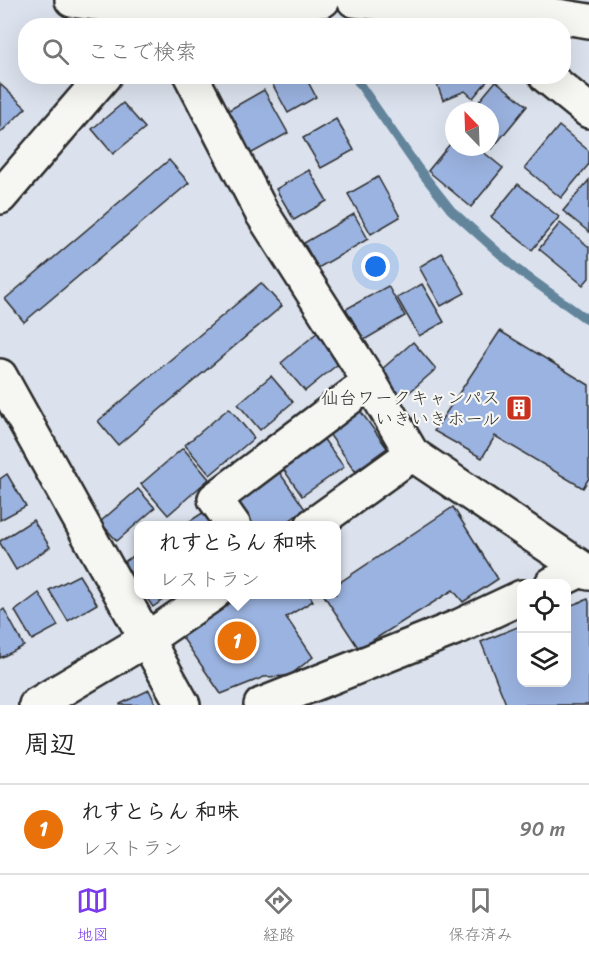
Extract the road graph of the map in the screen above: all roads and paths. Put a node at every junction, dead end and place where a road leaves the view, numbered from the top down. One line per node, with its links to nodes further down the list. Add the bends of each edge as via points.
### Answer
1 (72, 0): 5 (street)
2 (323, 0): 6 (street)
3 (354, 0): 4 (street)
4 (448, 11): 7 (street, via 507,8)
5 (147, 18)
6 (170, 18)
7 (570, 18)
8 (571, 18): 9 (street)
9 (589, 21)
10 (97, 84): 14 (street)
11 (195, 84): 16 (street, via 262,213)
12 (556, 84): 13 (street)
13 (589, 111)
14 (0, 197)
15 (0, 376): 24 (street)
16 (370, 382): 17 (street); 18 (street, via 215,499)
17 (412, 454): 19 (street); 20 (street)
18 (231, 521)
19 (318, 521)
20 (586, 571): 21 (street)
21 (565, 579)
22 (206, 599): 24 (street)
23 (517, 599): 27 (street)
24 (147, 639): 25 (street); 26 (street)
25 (36, 705)
26 (183, 705)
27 (261, 705)

